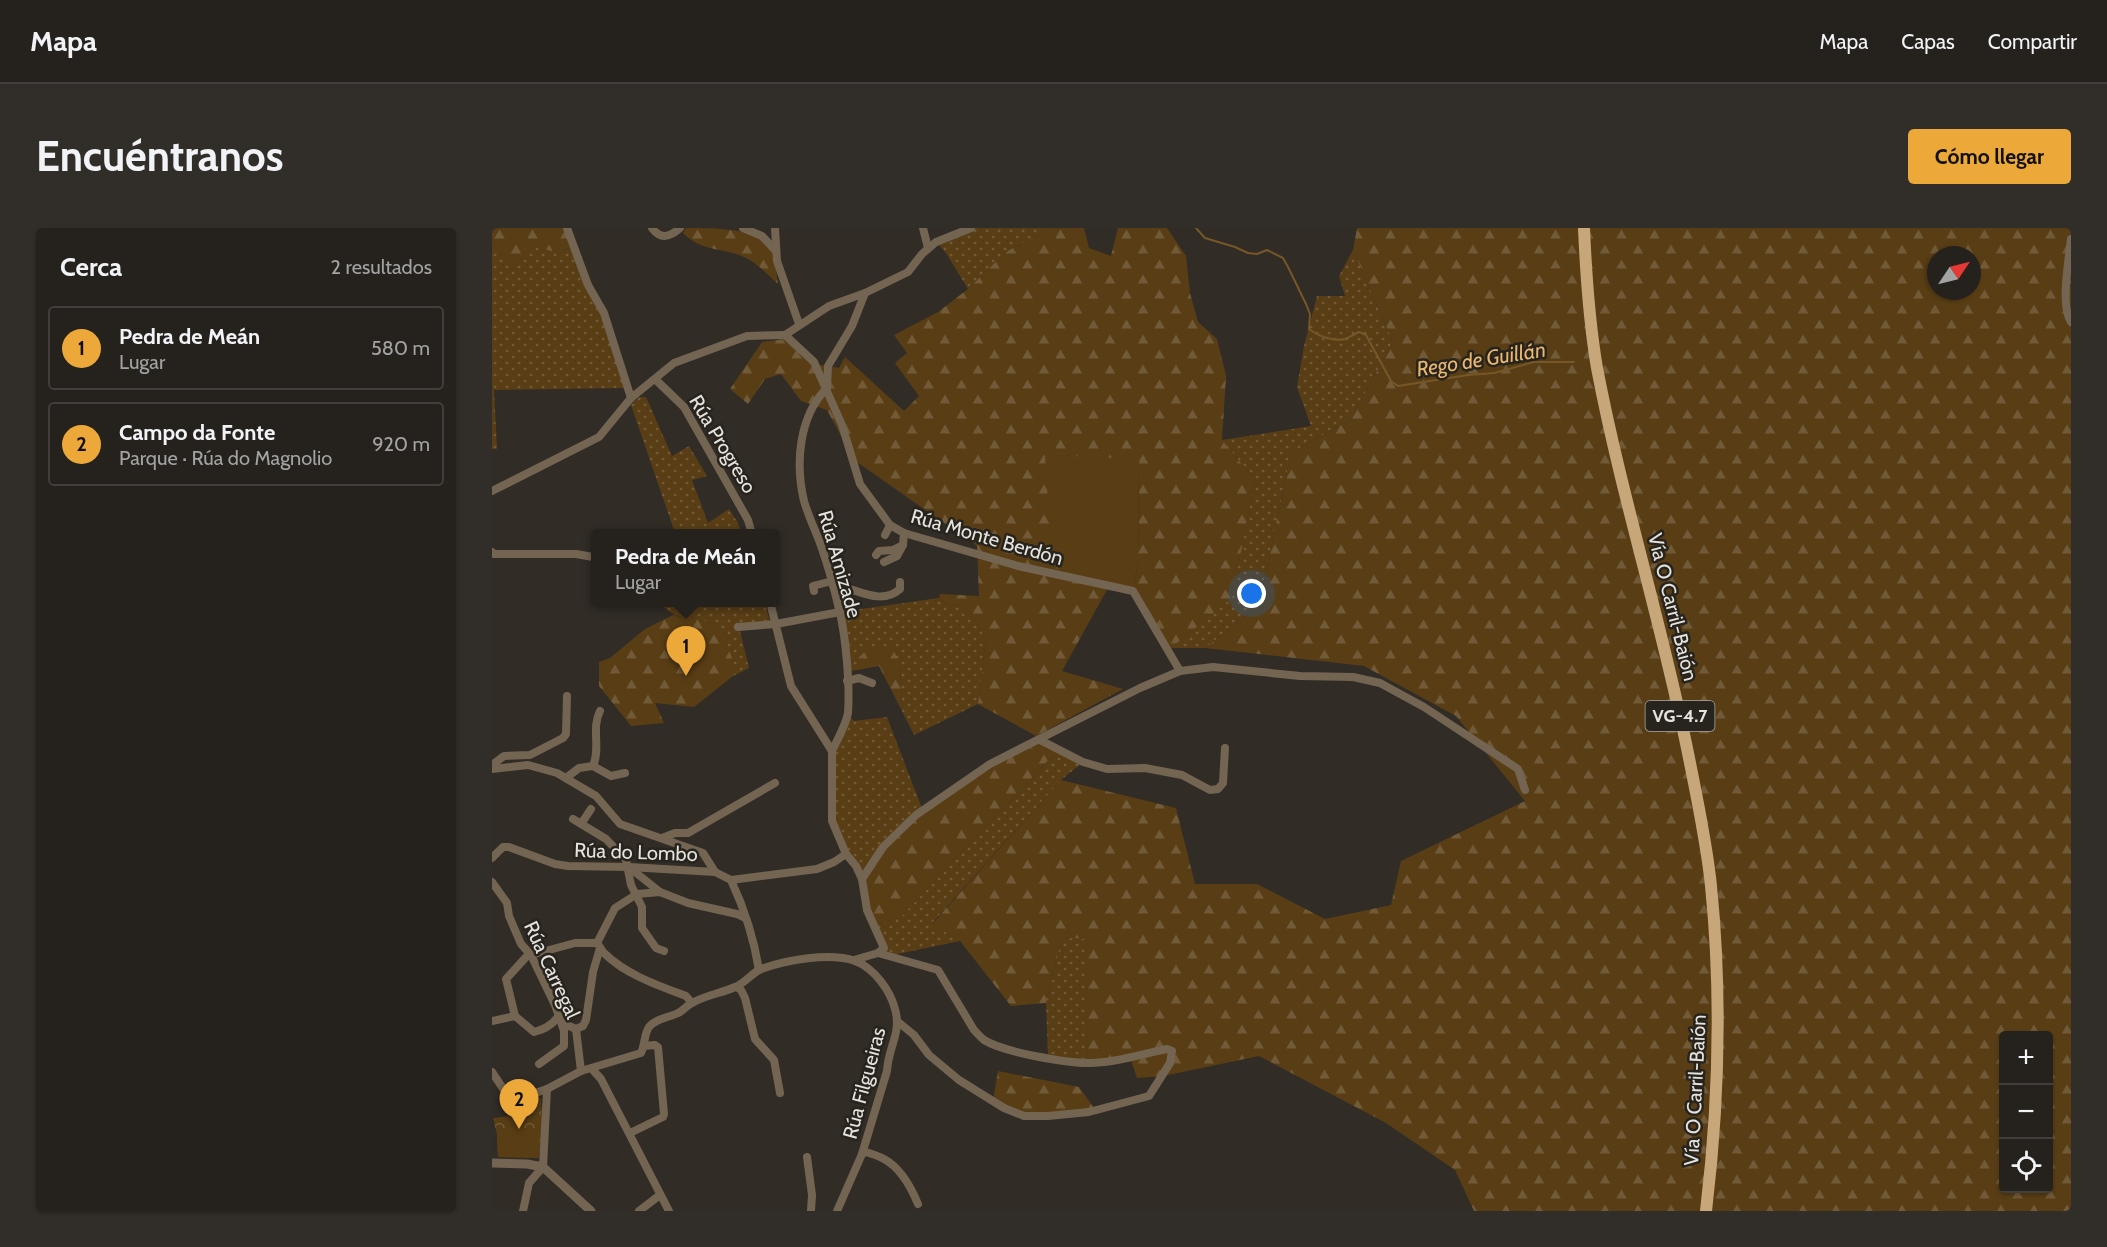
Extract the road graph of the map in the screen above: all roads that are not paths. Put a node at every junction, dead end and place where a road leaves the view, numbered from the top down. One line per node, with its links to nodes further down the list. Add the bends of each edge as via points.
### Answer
1 (567, 228): 18 (street, via 588,285 604,313)
2 (652, 228): 3 (street, via 665,237)
3 (680, 228)
4 (743, 228): 11 (street, via 762,236)
5 (775, 228): 11 (street)
6 (923, 228): 10 (street)
7 (971, 228): 10 (street)
8 (1584, 228): 99 (highway, Vía O Carril-Baión / VG-4.7, via 1597,366 1689,757 1711,884 1719,1030)
9 (2071, 239): 13 (street, via 2066,302)
10 (928, 248): 12 (street, via 908,272)
11 (776, 251): 14 (street)
12 (865, 293): 14 (street, via 829,306); 17 (street, via 852,326 828,366)
13 (2071, 322)
14 (799, 324): 15 (street)
15 (785, 335): 16 (street, via 747,336 674,363); 17 (street, Rúa Monte Berdón, via 814,362)
16 (655, 379): 18 (street); 21 (street, Rúa Progreso, via 684,407)
17 (826, 389): 20 (street, Rúa Monte Berdón, via 860,484); 30 (street, Rúa Amizade, via 809,413 800,458 804,500)
18 (631, 398): 19 (street, via 599,437)
19 (492, 491)
20 (890, 525): 22 (street, Rúa Monte Berdón); 23 (street)
21 (751, 529)
22 (904, 533): 24 (street); 36 (street, Rúa Monte Berdón, via 1018,566 1133,591)
23 (885, 535)
24 (903, 545): 26 (street); 28 (street, via 897,556)
25 (492, 552): 27 (street)
26 (876, 555)
27 (591, 557)
28 (884, 562)
29 (900, 582): 30 (street, via 898,591 892,594 866,596)
30 (833, 583): 31 (street, via 813,586); 33 (street, Rúa Amizade)
31 (814, 591)
32 (771, 607): 34 (street)
33 (840, 612): 34 (street); 37 (street, Rúa Amizade)
34 (776, 624): 35 (street); 43 (street, via 791,686)
35 (738, 627)
36 (1180, 671): 41 (street); 51 (street, via 1213,667 1353,677 1380,683 1518,769)
37 (847, 681): 38 (street, via 860,678); 43 (street, Rúa Amizade, via 848,715)
38 (872, 683)
39 (567, 696): 44 (street, via 566,734 558,742)
40 (600, 711): 46 (street)
41 (1040, 740): 42 (street, via 1107,770 1145,768 1182,775 1210,790 1218,789 1222,783); 61 (street, via 990,764 916,816 883,847)
42 (1225, 748)
43 (832, 751): 56 (street, via 832,821)
44 (523, 757): 45 (street); 47 (street, via 504,756)
45 (528, 765): 47 (street); 49 (street)
46 (593, 766): 48 (street, via 611,776); 49 (street, via 579,768)
47 (492, 767)
48 (625, 773)
49 (566, 778): 55 (street, via 596,796 620,824)
50 (775, 783): 55 (street, via 688,833)
51 (1525, 790)
52 (591, 809): 54 (street)
53 (573, 819): 54 (street)
54 (581, 824): 58 (street, via 606,839)
55 (662, 838): 59 (street, via 703,853)
56 (846, 854): 60 (street, via 817,869); 61 (street)
57 (492, 858): 58 (street, Rúa do Lombo, via 503,847 509,847 568,867)
58 (629, 867): 59 (street, Rúa do Lombo); 63 (street); 64 (street, via 629,878)
59 (715, 872): 60 (street)
60 (731, 879): 65 (street)
61 (862, 879): 68 (street, via 867,909 884,948)
62 (492, 882): 69 (street, Rúa Carregal, via 507,903 521,944)
63 (660, 892): 64 (street); 65 (street)
64 (637, 894): 66 (street, via 615,908); 67 (street, via 642,907 642,928 656,948)
65 (745, 918): 71 (street)
66 (598, 945): 69 (street, via 575,944); 73 (street, via 621,967 686,996); 78 (street, via 586,1020)
67 (664, 951)
68 (878, 953): 70 (street); 77 (street, via 938,970 974,1030 981,1039 996,1046 1088,1063 1172,1051 1170,1063 1149,1096 1089,1112 1024,1116 959,1080)
69 (531, 955): 74 (street, via 506,979); 75 (street, Rúa Carregal)
70 (854, 960): 71 (street, via 814,957); 77 (street, via 878,977 895,1008)
71 (759, 970): 72 (street)
72 (737, 987): 73 (street); 85 (street, via 745,998 754,1039 774,1060)
73 (692, 1003): 79 (street, via 652,1024)
74 (515, 1016): 75 (street, via 534,1032); 76 (street)
75 (560, 1020): 78 (street); 80 (street, Rúa Carregal, via 564,1046)
76 (492, 1021)
77 (897, 1021): 87 (street, Rúa Filgueiras, via 887,1071)
78 (576, 1029): 82 (street)
79 (644, 1046): 81 (street, via 641,1053); 86 (street, via 658,1047 664,1114)
80 (539, 1064)
81 (592, 1069): 82 (street); 86 (street)
82 (581, 1071): 84 (street)
83 (492, 1072): 84 (street, via 506,1093 517,1099)
84 (547, 1089): 90 (street)
85 (780, 1093)
86 (630, 1133): 91 (street)
87 (862, 1154): 92 (street, Rúa Filgueiras, via 884,1159 897,1169); 98 (street, Rúa Filgueiras)
88 (807, 1157): 97 (street)
89 (492, 1163): 90 (street)
90 (543, 1167): 93 (street, via 529,1184); 94 (street)
91 (660, 1195): 95 (street); 96 (street)
92 (918, 1204)
93 (523, 1211)
94 (591, 1211)
95 (639, 1211)
96 (669, 1211)
97 (811, 1211)
98 (837, 1211)
99 (1706, 1211)

